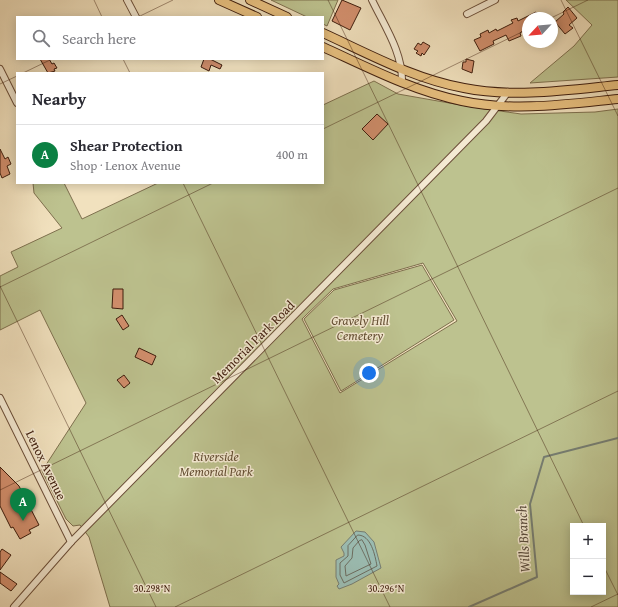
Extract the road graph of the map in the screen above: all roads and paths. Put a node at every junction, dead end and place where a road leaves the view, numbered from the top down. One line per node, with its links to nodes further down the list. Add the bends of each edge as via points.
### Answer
1 (127, 0): 7 (street)
2 (219, 0): 8 (main road)
3 (250, 0): 9 (main road)
4 (372, 0): 13 (street, via 398,54)
5 (495, 0): 6 (street)
6 (467, 14)
7 (135, 16)
8 (255, 16)
9 (285, 16)
10 (324, 33): 13 (main road)
11 (324, 47): 14 (main road)
12 (0, 69): 18 (street)
13 (402, 70): 14 (street); 16 (main road, via 465,89)
14 (402, 84): 19 (main road, via 464,102)
15 (618, 85): 16 (main road)
16 (508, 92): 19 (street, Memorial Park Road)
17 (618, 99): 19 (main road, via 552,104)
18 (16, 101)
19 (498, 104): 21 (street, Memorial Park Road, via 486,121)
20 (0, 398): 21 (street, Lenox Avenue)
21 (72, 542): 22 (street, Memorial Park Road)
22 (14, 607)

